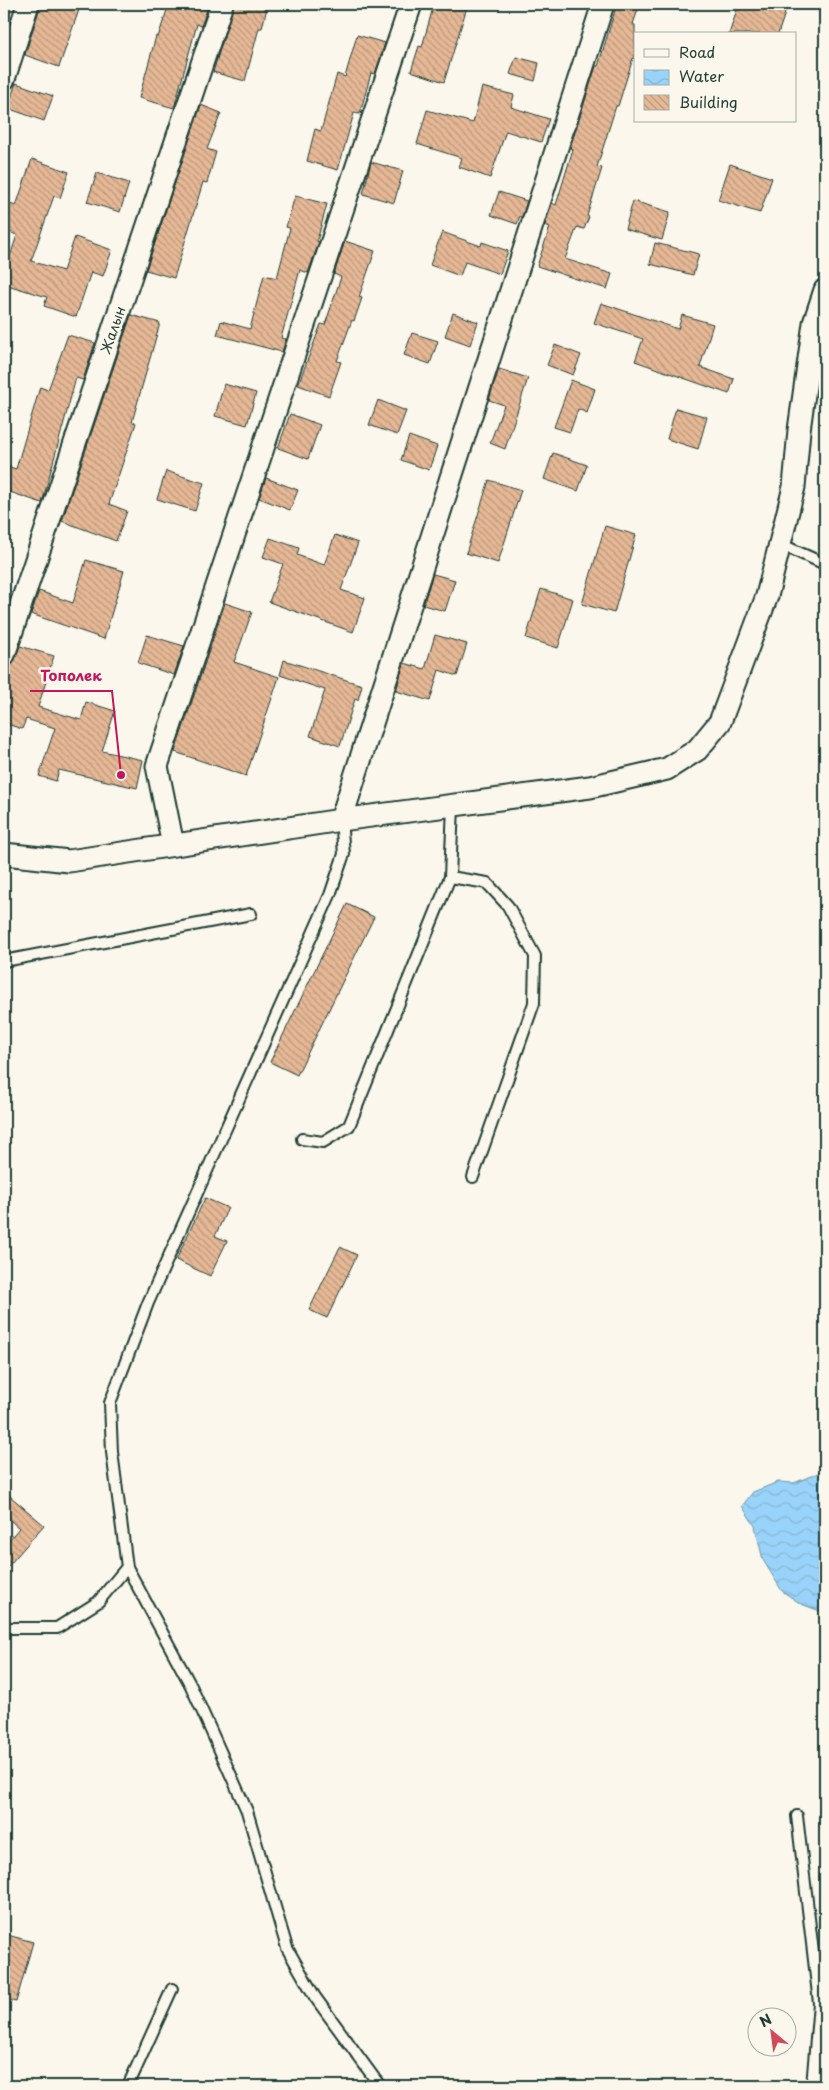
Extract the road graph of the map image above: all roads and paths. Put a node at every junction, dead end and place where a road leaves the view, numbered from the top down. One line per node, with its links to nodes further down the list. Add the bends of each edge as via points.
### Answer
1 (28, 4): 5 (street)
2 (222, 4): 9 (street, Жалын)
3 (411, 4): 12 (street, via 157,766)
4 (603, 4): 11 (street)
5 (4, 79)
6 (825, 290): 7 (street, via 814,323 794,487)
7 (780, 544): 8 (lane); 10 (street, via 767,596 720,722 697,750 667,769 590,787)
8 (825, 564)
9 (4, 656)
10 (453, 806): 11 (street); 14 (lane)
11 (341, 820): 12 (street); 19 (lane, via 344,854 330,895 148,1303 110,1403 112,1452)
12 (173, 845): 13 (street, via 69,861)
13 (4, 854)
14 (450, 877): 17 (lane, via 349,1126 324,1142); 18 (lane, via 487,882 508,906 535,956 534,1003)
15 (251, 914): 16 (lane)
16 (4, 961)
17 (302, 1139)
18 (473, 1177)
19 (127, 1567): 20 (lane, via 98,1602 57,1628); 24 (lane, via 191,1686 246,1811 287,1948 315,1997)
20 (4, 1628)
21 (798, 1816): 25 (lane, via 819,2003)
22 (172, 1989): 23 (lane)
23 (128, 2086)
24 (380, 2086)
25 (812, 2086)

